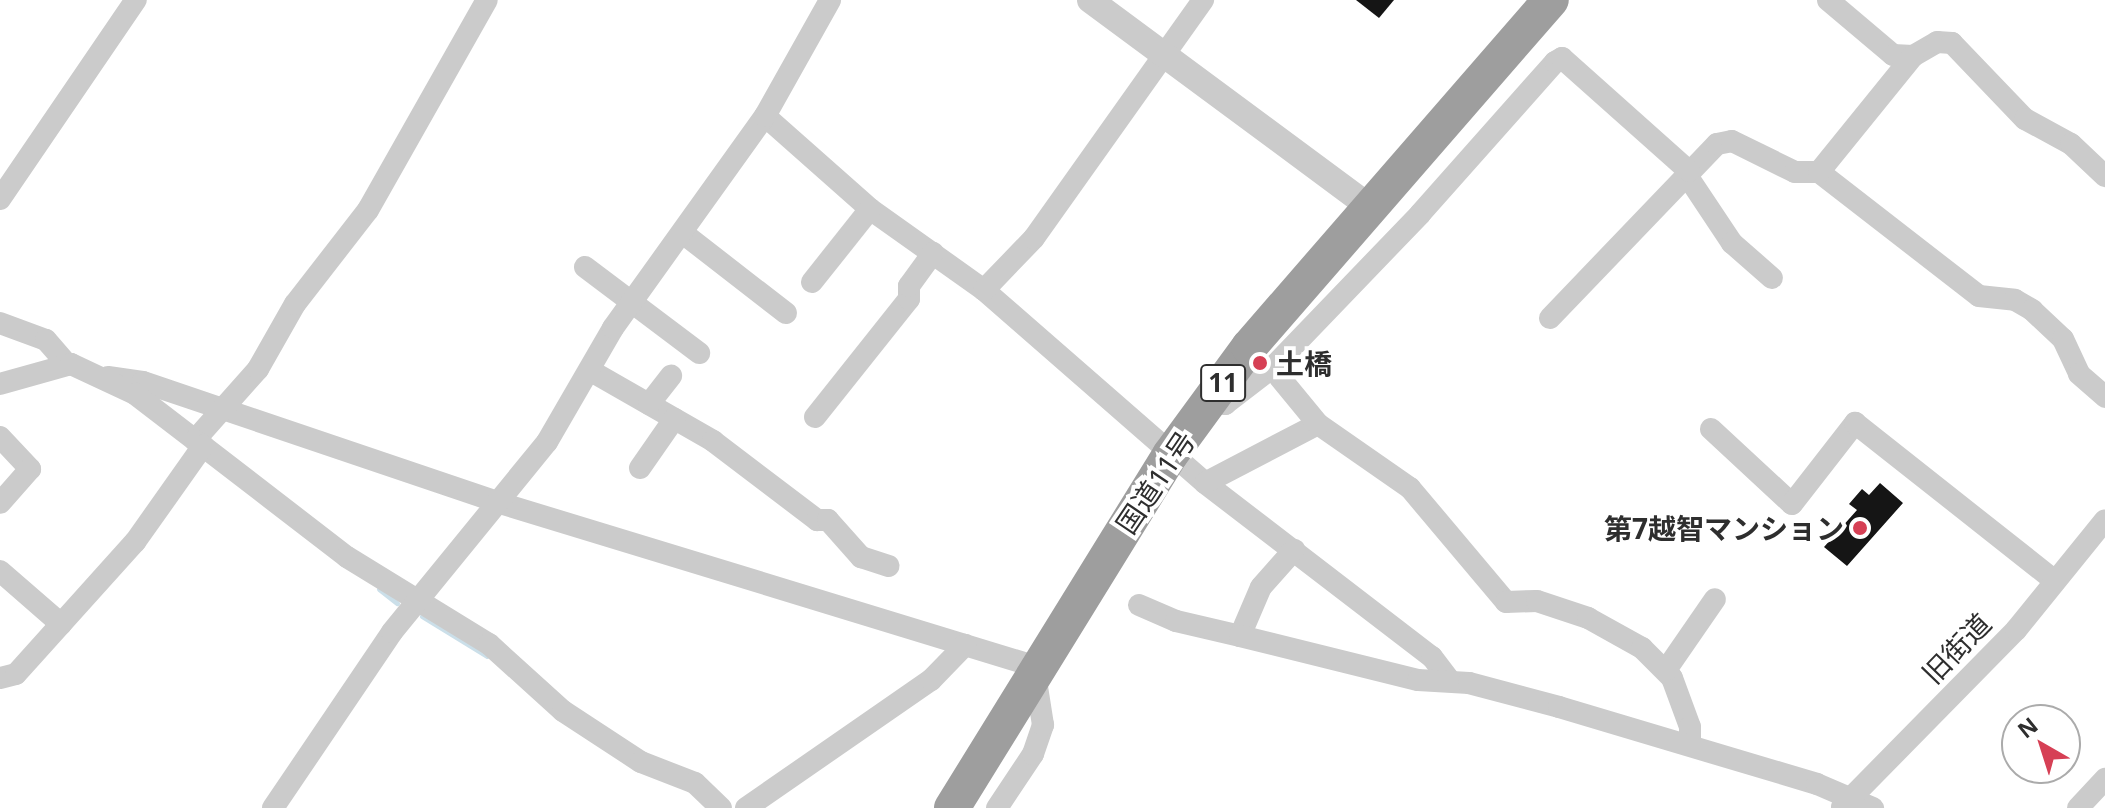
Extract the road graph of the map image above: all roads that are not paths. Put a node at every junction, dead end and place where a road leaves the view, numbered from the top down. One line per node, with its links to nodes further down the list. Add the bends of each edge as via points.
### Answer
1 (136, 0): 14 (street)
2 (487, 0): 37 (street, via 368,210 295,304 258,369)
3 (830, 0): 10 (street)
4 (1090, 0): 8 (street)
5 (1203, 0): 8 (street)
6 (1551, 0): 15 (highway, 国道11号 / 11)
7 (1828, 0): 9 (street, via 1893,55)
8 (1164, 54): 15 (street); 22 (street, via 1034,238)
9 (1913, 56): 12 (street); 13 (street, via 1937,42 1952,43 2025,119 2071,144)
10 (765, 116): 16 (street); 17 (street)
11 (1688, 172): 12 (street, via 1717,144 1732,141 1795,172); 20 (street, via 1732,243); 25 (street); 29 (street, via 1562,58)
12 (1819, 172): 34 (street, via 1979,296 2015,300 2032,310 2063,339 2079,374)
13 (2105, 176)
14 (0, 199)
15 (1371, 208): 35 (highway, 国道11号 / 11, via 1306,276)
16 (870, 209): 18 (street); 21 (street)
17 (684, 234): 23 (street); 24 (street)
18 (933, 253): 22 (street); 38 (street, via 909,286 909,299)
19 (585, 267): 23 (street)
20 (1772, 278)
21 (812, 282)
22 (984, 290): 44 (street)
23 (632, 303): 27 (street); 30 (street)
24 (786, 313)
25 (1550, 318)
26 (0, 323): 28 (street, via 46,340)
27 (699, 353)
28 (68, 365): 32 (street); 33 (street)
29 (1272, 368): 35 (street, via 1225,404); 40 (street)
30 (591, 371): 36 (street); 48 (street, via 547,442)
31 (671, 376): 36 (street)
32 (108, 377): 37 (street, via 143,382); 43 (street)
33 (0, 384)
34 (2105, 397)
35 (1211, 399): 44 (highway, 国道11号 / 11)
36 (649, 404): 39 (street)
37 (220, 410): 43 (street); 48 (street)
38 (815, 417)
39 (674, 419): 45 (street); 51 (street, via 713,441 817,520 828,520 861,557)
40 (1318, 424): 46 (street); 61 (street, via 1410,488 1506,602 1537,601 1612,627)
41 (1711, 429): 53 (street, via 1792,504 1855,423)
42 (0, 437): 47 (street, via 30,469)
43 (199, 443): 55 (street); 57 (street, via 135,542)
44 (1170, 455): 46 (street); 60 (highway, 国道11号 / 11)
45 (640, 468)
46 (1205, 483): 50 (street)
47 (0, 503)
48 (500, 503): 55 (street); 59 (street)
49 (2105, 520): 53 (street, 旧街道)
50 (1294, 550): 58 (street, via 1261,587); 63 (street, via 1432,657)
51 (889, 566)
52 (0, 571): 57 (street)
53 (2055, 581): 66 (street, 旧街道, via 2016,630)
54 (1715, 599): 61 (street)
55 (415, 603): 67 (street); 68 (street, via 489,644 581,723 641,762 695,783)
56 (1139, 605): 58 (street, via 1176,621)
57 (61, 624): 62 (street, via 16,674)
58 (1240, 636): 63 (street, via 1418,680)
59 (965, 645): 60 (street); 69 (street, via 931,680)
60 (1036, 669): 70 (highway, 国道11号 / 11); 71 (street, via 1043,725 1033,754)
61 (1666, 670): 64 (street, via 1690,727)
62 (0, 678)
63 (1450, 681): 64 (street)
64 (1690, 745): 66 (street)
65 (2105, 779): 73 (street)
66 (1846, 803): 72 (street)
67 (273, 808)
68 (721, 808)
69 (746, 808)
70 (952, 808)
71 (997, 808)
72 (1873, 808)
73 (2078, 808)

